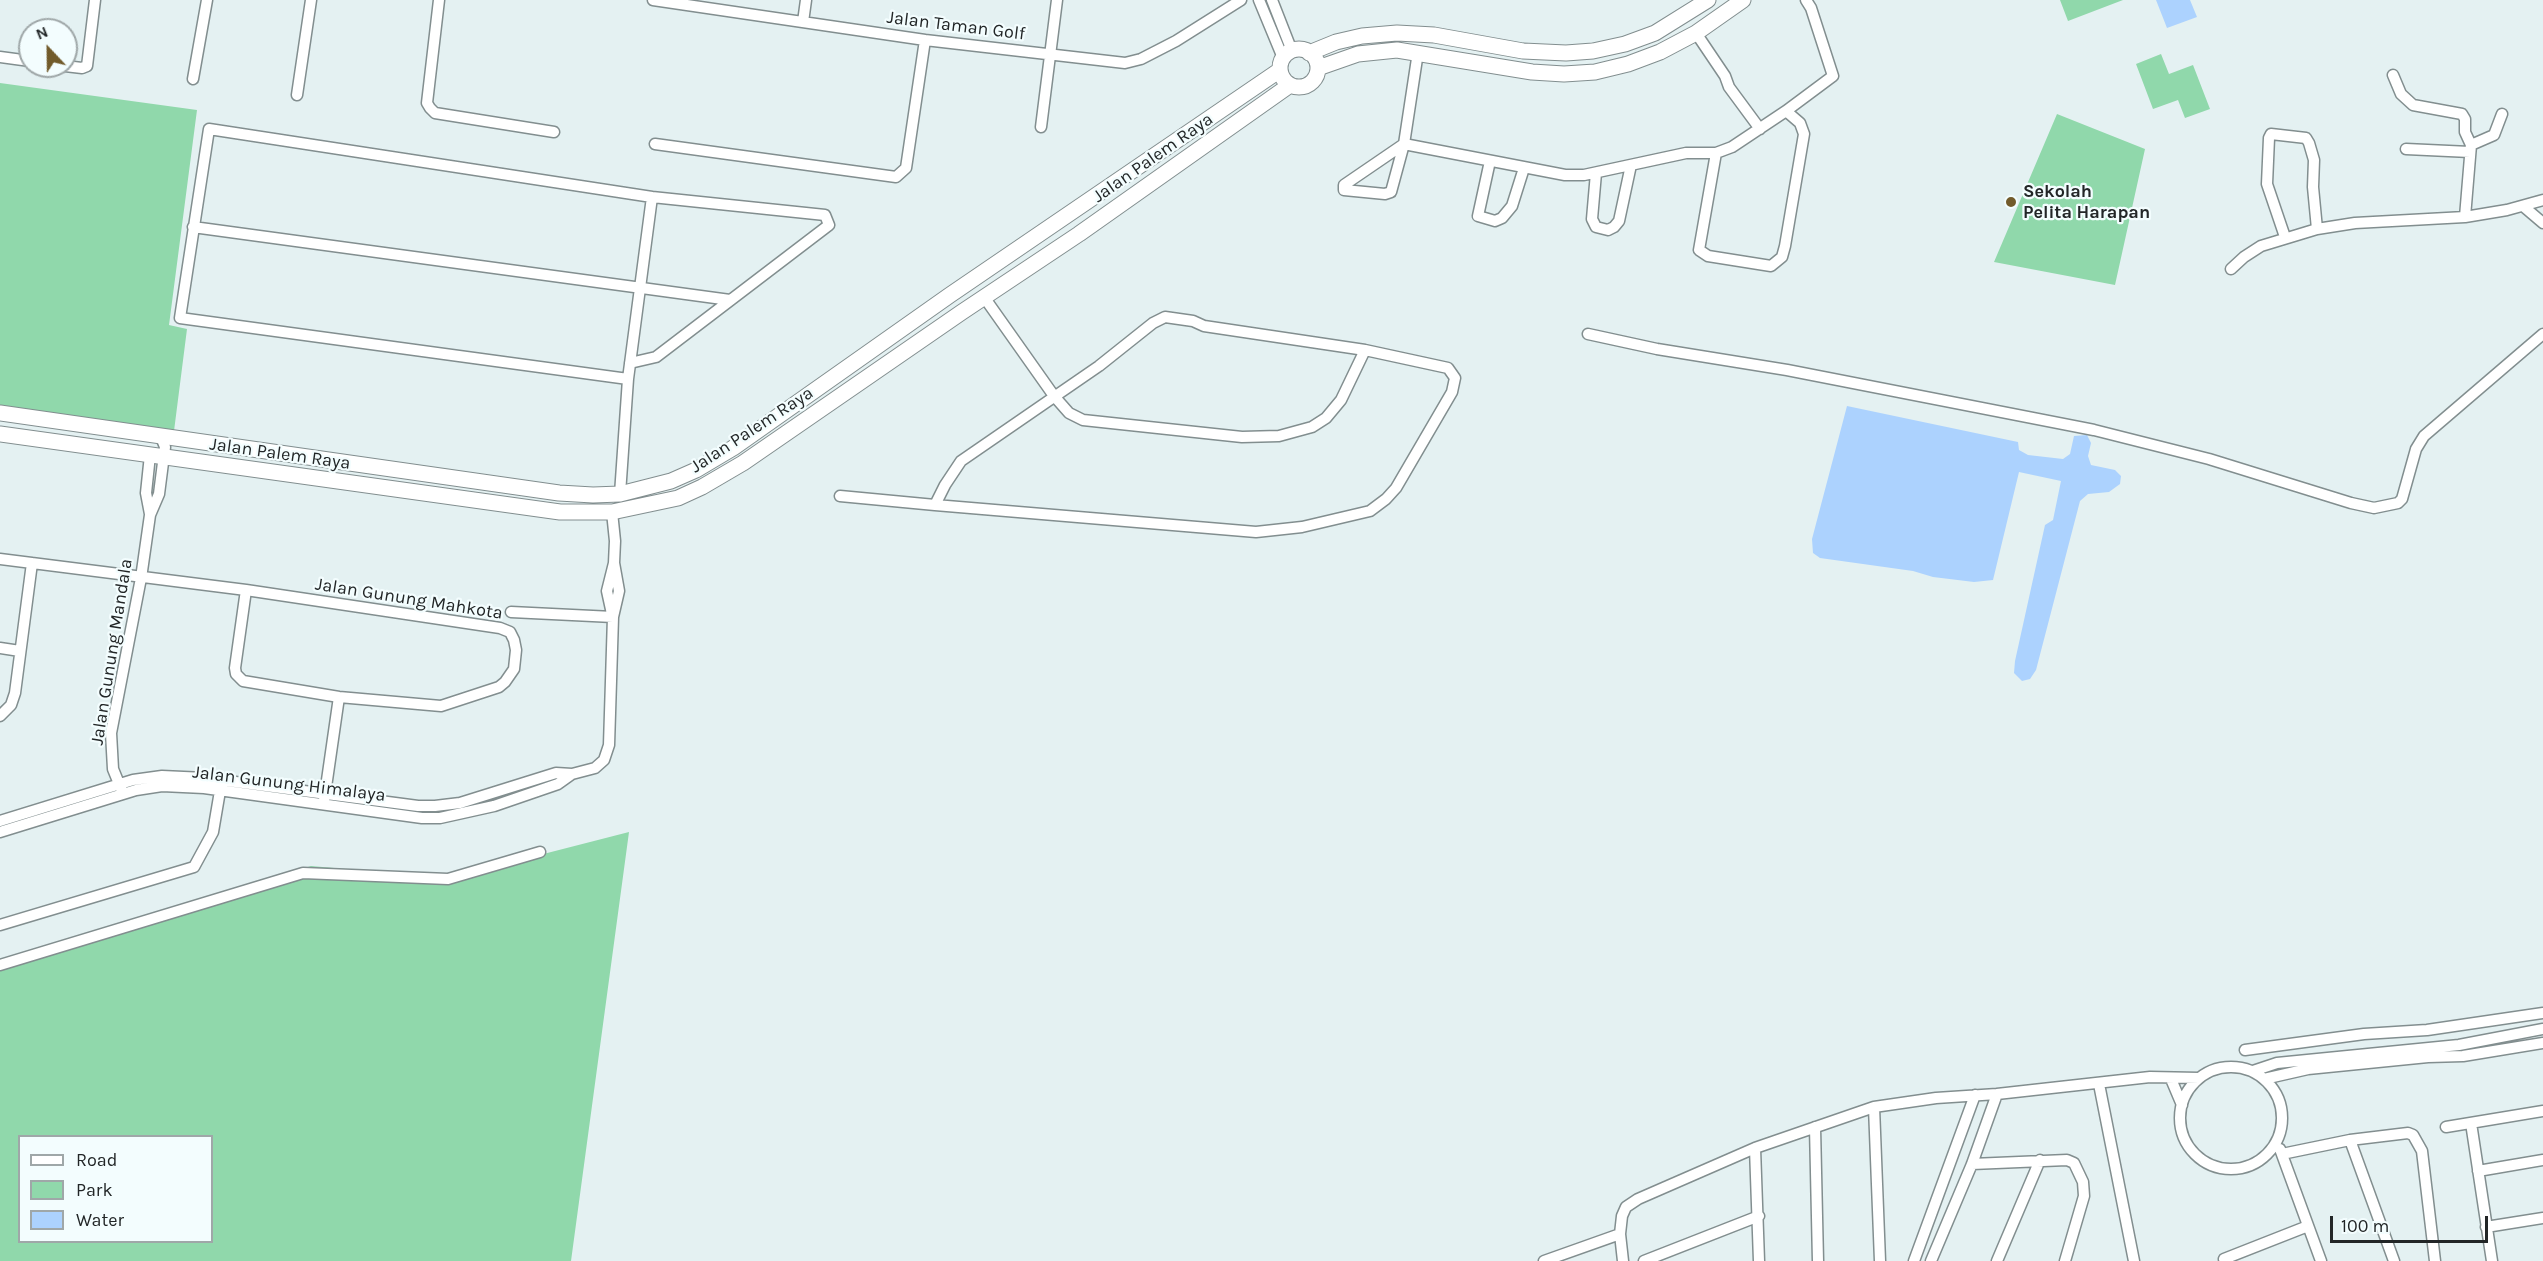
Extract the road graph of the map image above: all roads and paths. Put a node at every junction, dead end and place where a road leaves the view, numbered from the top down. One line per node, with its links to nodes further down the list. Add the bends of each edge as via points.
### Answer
1 (91, 0): 23 (street, via 89,60 87,66)
2 (207, 0): 26 (street)
3 (311, 0): 28 (street)
4 (439, 0): 33 (street, via 430,108 435,113)
5 (653, 0): 14 (street, Jalan Taman Golf)
6 (806, 0): 14 (street)
7 (1057, 0): 19 (street)
8 (1241, 0): 19 (street, Jalan Taman Golf, via 1133,63)
9 (1259, 0): 22 (street)
10 (1272, 0): 22 (street)
11 (1708, 0): 18 (street, via 1655,33 1593,51 1523,51 1434,35 1397,33 1354,38)
12 (1743, 0): 15 (street)
13 (1806, 0): 29 (street, via 1833,76)
14 (803, 22): 16 (street, Jalan Taman Golf)
15 (1693, 34): 17 (street, via 1628,64 1575,74 1532,72); 32 (street)
16 (925, 40): 19 (street, Jalan Taman Golf); 34 (street, via 906,168 896,177)
17 (1418, 52): 24 (street, via 1358,54); 35 (street)
18 (1310, 53): 22 (street, via 1304,50); 24 (street)
19 (1050, 54): 31 (street)
20 (0, 57): 21 (street)
21 (18, 59)
22 (1285, 60): 27 (street, via 1281,76); 67 (street, Jalan Palem Raya, via 734,448 671,481)
23 (78, 68)
24 (1318, 68): 27 (street, via 1309,84)
25 (2393, 75): 37 (street, via 2401,94 2413,105 2462,114)
26 (193, 79)
27 (1290, 85): 53 (street, Jalan Palem Raya)
28 (297, 95)
29 (1786, 111): 32 (street); 38 (street, via 1802,126 1804,134 1785,246 1782,257 1771,266 1708,256 1699,250)
30 (2502, 114): 37 (street, via 2494,135)
31 (1041, 127)
32 (1760, 129): 38 (street)
33 (554, 132)
34 (655, 144)
35 (1404, 144): 35 (street, via 1390,192 1344,190 1344,185); 39 (street)
36 (2406, 149): 37 (street)
37 (2471, 149): 46 (street)
38 (1716, 153): 40 (street, via 1686,153)
39 (1490, 160): 41 (street); 41 (street, via 1478,216 1495,221 1512,206)
40 (1631, 165): 42 (street); 42 (street, via 1619,221 1608,230 1596,227 1592,219)
41 (1524, 168): 42 (street, via 1565,175)
42 (1596, 172)
43 (652, 197): 48 (street, via 214,128 207,133); 52 (street); 54 (street, via 825,215 829,225)
44 (2543, 200): 45 (street)
45 (2523, 206): 46 (street); 47 (street)
46 (2465, 218): 49 (street, via 2355,223)
47 (2543, 223)
48 (193, 227): 52 (street); 59 (street, via 180,318)
49 (2317, 229): 50 (street); 50 (street, via 2314,160 2309,143 2306,138 2273,134 2269,138 2267,184)
50 (2285, 237): 51 (street, via 2253,251)
51 (2232, 269)
52 (640, 289): 54 (street); 58 (street)
53 (984, 297): 60 (street); 70 (street, Jalan Palem Raya, via 743,463 702,487 678,498)
54 (730, 300): 58 (street, via 656,357)
55 (1588, 334): 56 (street, via 2025,415 2209,459 2374,508 2398,503 2404,496 2416,449 2424,436)
56 (2543, 334)
57 (1365, 350): 60 (street, via 1165,317); 60 (street, via 1341,400 1326,418 1312,427 1279,436 1242,437 1083,420); 69 (street, via 1448,368 1455,382 1396,488 1370,511 1302,527 1256,532)
58 (630, 363): 59 (street)
59 (628, 379): 67 (street)
60 (1054, 396): 69 (street, via 960,461)
61 (0, 413): 63 (street, Jalan Palem Raya)
62 (0, 434): 65 (street, Jalan Palem Raya)
63 (161, 437): 64 (street, Jalan Palem Raya); 65 (street, Jalan Gunung Mandala, via 165,447)
64 (190, 441): 66 (street, via 182,450); 67 (street, Jalan Palem Raya, via 559,493)
65 (157, 456): 66 (street, Jalan Palem Raya); 73 (street, Jalan Gunung Mandala, via 159,494 150,515)
66 (188, 462): 70 (street, Jalan Palem Raya, via 560,512)
67 (620, 494)
68 (840, 496): 69 (street)
69 (935, 505)
70 (612, 512): 76 (street, Jalan Gunung Himalaya, via 614,563 607,591)
71 (0, 559): 72 (street, Jalan Gunung Mahkota)
72 (32, 563): 73 (street, Jalan Gunung Mahkota); 78 (street)
73 (141, 578): 74 (street, Jalan Gunung Mahkota); 82 (street, Jalan Gunung Mandala, via 111,734 111,755)
74 (246, 590): 79 (street, Jalan Gunung Mahkota, via 235,668 239,678); 79 (street, Jalan Gunung Mahkota, via 500,628 510,632 514,640 514,669 509,678 499,687 465,700 433,706)
75 (511, 612): 76 (street)
76 (613, 617): 83 (street, Jalan Gunung Himalaya, via 609,745 606,757 597,767 572,774 556,773 446,806)
77 (0, 648): 78 (street)
78 (20, 651): 80 (street, via 15,693 11,705)
79 (339, 698): 83 (street)
80 (0, 716)
81 (221, 786): 82 (street, Jalan Gunung Himalaya, via 162,776); 83 (street, Jalan Gunung Himalaya); 87 (street, via 213,832 194,867)
82 (121, 789): 84 (street, Jalan Gunung Himalaya); 85 (street, Jalan Gunung Himalaya)
83 (325, 800)
84 (0, 821)
85 (0, 832)
86 (540, 852): 88 (street, via 448,879 303,873)
87 (0, 925)
88 (0, 965)
89 (2543, 1013): 93 (street)
90 (2543, 1029): 91 (street)
91 (2481, 1041): 94 (street); 95 (street, via 2277,1063)
92 (2543, 1043): 94 (street)
93 (2245, 1050)
94 (2483, 1053): 98 (street, via 2308,1069)
95 (2253, 1071): 96 (street, via 2230,1067); 98 (street)
96 (2199, 1078): 97 (street); 102 (street)
97 (2171, 1079): 99 (street, via 2150,1077); 102 (street)
98 (2264, 1079): 109 (street, via 2277,1095 2282,1110)
99 (2099, 1083): 100 (street); 132 (street)
100 (1997, 1094): 101 (street); 114 (street)
101 (1975, 1095): 103 (street); 128 (street)
102 (2182, 1105): 109 (street, via 2180,1122 2184,1137 2205,1162 2221,1168 2245,1166 2266,1154)
103 (1874, 1107): 106 (street); 127 (street)
104 (2543, 1111): 105 (street)
105 (2471, 1122): 107 (street); 115 (street)
106 (1815, 1127): 110 (street); 126 (street)
107 (2446, 1127)
108 (2350, 1140): 111 (street); 134 (street); 135 (street, via 2408,1133 2418,1141)
109 (2277, 1141): 111 (street)
110 (1755, 1148): 116 (street); 120 (street, via 1629,1204 1623,1211)
111 (2282, 1154): 118 (street)
112 (2040, 1160): 114 (street); 130 (street); 131 (street, via 2073,1162 2083,1182 2084,1196)
113 (2543, 1160): 115 (street)
114 (1972, 1164): 129 (street)
115 (2478, 1171): 119 (street)
116 (1759, 1216): 124 (street); 125 (street)
117 (2543, 1218): 119 (street)
118 (2308, 1226): 121 (street); 133 (street)
119 (2486, 1227): 136 (street)
120 (1620, 1234): 122 (street); 123 (street)
121 (2224, 1259)
122 (1544, 1261)
123 (1623, 1261)
124 (1644, 1261)
125 (1759, 1261)
126 (1818, 1261)
127 (1880, 1261)
128 (1914, 1261)
129 (1931, 1261)
130 (1997, 1261)
131 (2065, 1261)
132 (2134, 1261)
133 (2321, 1261)
134 (2394, 1261)
135 (2435, 1261)
136 (2492, 1261)

